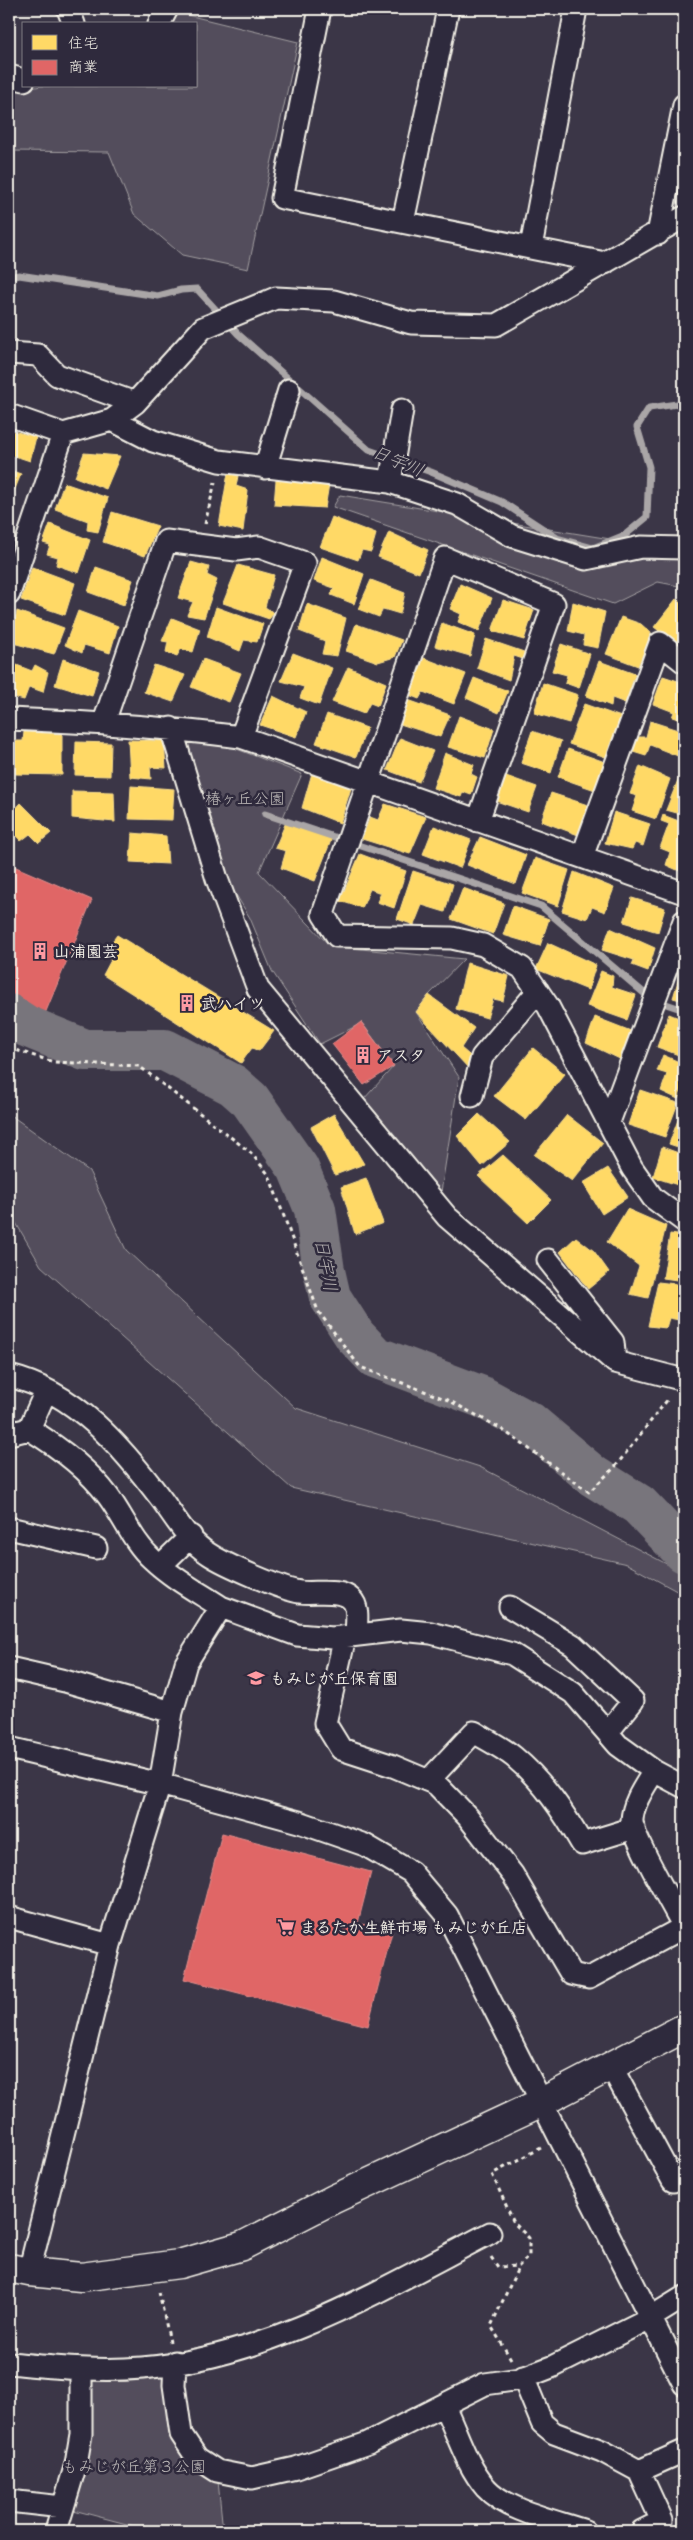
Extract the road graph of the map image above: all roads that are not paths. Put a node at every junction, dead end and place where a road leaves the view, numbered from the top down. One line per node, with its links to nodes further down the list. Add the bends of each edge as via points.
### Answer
1 (68, 9): 6 (street)
2 (167, 9): 7 (street)
3 (320, 9): 12 (street, via 282,198)
4 (448, 9): 12 (street)
5 (576, 9): 14 (street)
6 (73, 22)
7 (160, 22)
8 (9, 76): 9 (street)
9 (22, 79)
10 (684, 105): 13 (street)
11 (684, 218): 13 (street)
12 (404, 222): 14 (street)
13 (658, 234): 15 (street)
14 (531, 248): 15 (street)
15 (605, 263): 18 (street, via 496,325 411,324 334,301 276,298 203,328)
16 (9, 353): 18 (street, via 38,355 57,375)
17 (289, 390): 23 (street)
18 (135, 403): 21 (street)
19 (402, 410): 24 (street)
20 (9, 415): 22 (street)
21 (112, 420): 22 (street); 23 (street, via 153,441 220,461)
22 (63, 434): 26 (street)
23 (266, 468): 24 (street)
24 (390, 478): 25 (street, via 457,504 512,536 586,559 641,547)
25 (684, 548)
26 (9, 594)
27 (684, 662): 34 (street, via 660,643)
28 (9, 719): 29 (street)
29 (104, 722): 30 (street); 31 (street, via 166,542 236,550 259,547 305,563)
30 (172, 728): 31 (street); 42 (street, via 218,879 258,989 447,1217)
31 (241, 737): 32 (street)
32 (368, 780): 33 (street); 33 (street, via 445,558 554,604); 37 (street, via 323,914 337,936 452,938 483,945 522,968)
33 (478, 821): 34 (street)
34 (582, 857): 35 (street)
35 (684, 893)
36 (684, 921): 39 (street)
37 (538, 992): 38 (street, via 482,1057); 39 (street)
38 (472, 1096)
39 (609, 1122): 40 (street, via 632,1168 653,1198)
40 (684, 1221)
41 (548, 1260): 42 (street, via 613,1342)
42 (615, 1362): 44 (street)
43 (9, 1376): 45 (street)
44 (684, 1380)
45 (46, 1391): 46 (street); 48 (street, via 102,1428)
46 (19, 1432): 50 (street, via 52,1444 108,1495 126,1525)
47 (9, 1528): 49 (street)
48 (191, 1536): 50 (street); 53 (street, via 208,1554 298,1592 338,1594 351,1598 356,1606)
49 (96, 1548)
50 (160, 1566): 51 (street)
51 (221, 1607): 53 (street, via 297,1635); 55 (street, via 186,1662)
52 (510, 1607): 56 (street, via 573,1645 634,1701)
53 (351, 1636): 56 (street, via 400,1630 431,1633 512,1654 574,1693); 59 (street, via 325,1723 341,1749)
54 (9, 1668): 55 (street)
55 (172, 1712): 60 (street)
56 (608, 1732): 58 (street, via 618,1745)
57 (9, 1748): 60 (street)
58 (654, 1771): 61 (street); 62 (street, via 635,1804 631,1822)
59 (429, 1780): 62 (street, via 474,1732 512,1756 538,1780 558,1804 582,1844); 64 (street, via 468,1817 513,1875 571,1974 589,1978)
60 (160, 1784): 65 (street); 68 (street, via 299,1822 365,1845 411,1872 446,1916)
61 (684, 1787)
62 (634, 1828): 64 (street)
63 (9, 1917): 65 (street)
64 (684, 1927)
65 (110, 1944): 71 (street)
66 (684, 2028): 67 (street)
67 (611, 2066): 68 (street); 69 (street, via 673,2181)
68 (540, 2103): 71 (street, via 334,2199 242,2246 179,2264 81,2277); 73 (street)
69 (684, 2175)
70 (490, 2233): 74 (street, via 347,2308 269,2339 202,2358)
71 (19, 2270)
72 (684, 2297): 73 (street)
73 (650, 2318): 77 (street, via 554,2366); 78 (street)
74 (175, 2362): 76 (street, via 142,2368); 79 (street, via 174,2385 181,2434 197,2458 217,2471 252,2478 296,2468 368,2443)
75 (9, 2363): 76 (street)
76 (81, 2369): 83 (street, via 81,2434 76,2464)
77 (523, 2377): 79 (street, via 485,2384); 81 (street, via 542,2423 554,2433 602,2451)
78 (684, 2384)
79 (444, 2406): 85 (street, via 473,2469 487,2489 512,2505)
80 (684, 2450): 81 (street)
81 (639, 2471): 86 (street, via 662,2521)
82 (9, 2501): 83 (street)
83 (62, 2507): 84 (street)
84 (56, 2531)
85 (585, 2531)
86 (642, 2531)

